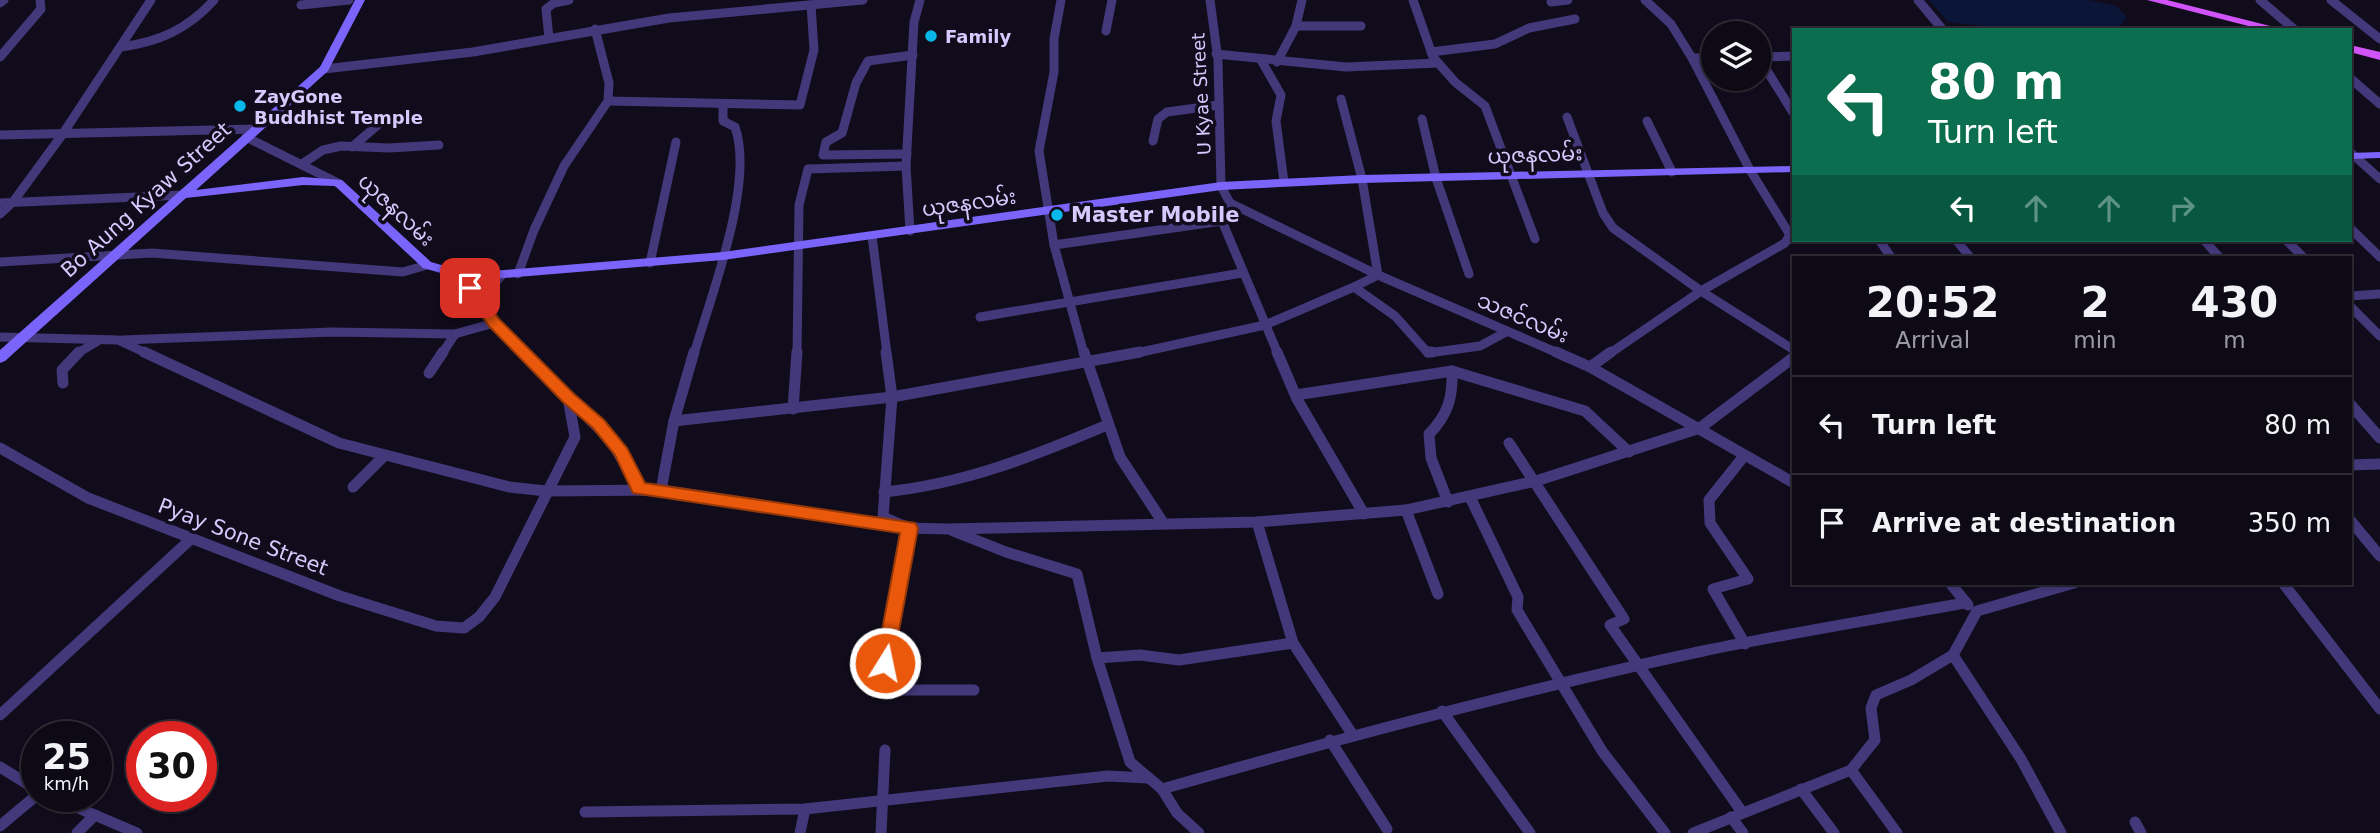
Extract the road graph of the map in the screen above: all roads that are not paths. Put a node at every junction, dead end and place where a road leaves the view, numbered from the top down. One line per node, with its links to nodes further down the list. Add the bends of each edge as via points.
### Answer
1 (5, 0): 22 (street)
2 (40, 0): 42 (street, via 41,9)
3 (151, 0): 35 (street)
4 (214, 0): 35 (street, via 172,36)
5 (349, 0): 23 (street)
6 (360, 0): 49 (street, Bo Aung Kyaw Street)
7 (569, 0): 33 (street, via 546,9)
8 (863, 0): 24 (street)
9 (920, 0): 39 (street)
10 (1061, 0): 89 (street, via 1039,151)
11 (1112, 0): 32 (street)
12 (1209, 0): 38 (street, U Kyae Street)
13 (1302, 0): 26 (street)
14 (1413, 0): 37 (street)
15 (1568, 0): 21 (street)
16 (1645, 0): 44 (street, via 1671,24)
17 (1917, 0): 28 (street)
18 (2152, 0): 29 (main road)
19 (2260, 0): 30 (street)
20 (2331, 0): 34 (street)
21 (1551, 2)
22 (0, 3)
23 (301, 5)
24 (811, 5): 31 (street); 55 (street, via 814,50 800,105)
25 (1575, 19): 37 (street, via 1529,28 1495,44)
26 (1296, 26): 27 (street); 47 (street)
27 (1360, 26)
28 (1941, 28)
29 (2271, 28)
30 (2293, 28)
31 (595, 29): 33 (street); 53 (street)
32 (1106, 31)
33 (549, 38): 49 (street)
34 (2380, 39)
35 (121, 47): 64 (street)
36 (2352, 49): 41 (main road)
37 (1431, 52): 48 (street)
38 (1216, 54): 46 (street); 56 (street, U Kyae Street)
39 (913, 55): 69 (street); 69 (street, via 868,61 856,83 842,133 826,142 823,155)
40 (1792, 56): 43 (street)
41 (2380, 56)
42 (0, 57)
43 (1771, 57)
44 (1692, 58): 45 (street); 75 (street)
45 (1701, 58)
46 (1261, 60): 47 (street); 82 (street, via 1280,95 1276,121)
47 (1277, 62): 48 (street, via 1366,68)
48 (1438, 63): 78 (street, via 1485,106)
49 (324, 69): 62 (street, Bo Aung Kyaw Street)
50 (1771, 77): 57 (street)
51 (2352, 80): 54 (street)
52 (1341, 99): 80 (street)
53 (608, 101): 55 (street); 111 (street, via 565,166)
54 (2380, 104)
55 (723, 105): 105 (street, via 723,121 735,127 740,141 741,175)
56 (1219, 105): 65 (street, via 1167,112 1158,119); 84 (street, U Kyae Street)
57 (1792, 111)
58 (1567, 117): 77 (street)
59 (1422, 119): 79 (street)
60 (1647, 121): 76 (street)
61 (379, 124): 68 (street)
62 (250, 133): 64 (street); 72 (street); 85 (street, Bo Aung Kyaw Street)
63 (0, 135): 64 (street)
64 (62, 135): 86 (street)
65 (1153, 141)
66 (676, 142): 108 (street)
67 (439, 145): 68 (street)
68 (352, 147): 72 (street, via 330,148)
69 (907, 154): 73 (street)
70 (2352, 154): 71 (street); 81 (street)
71 (2380, 155)
72 (302, 164): 83 (street)
73 (906, 166): 93 (street); 99 (street, via 807,169 799,205)
74 (1792, 169): 75 (street, ယုဇနလမ်း)
75 (1750, 170): 76 (street, ယုဇနလမ်း); 117 (street, via 1790,235 1785,243)
76 (1672, 172): 77 (street, ယုဇနလမ်း)
77 (1590, 173): 78 (street, ယုဇနလမ်း); 117 (street, via 1613,228)
78 (1512, 175): 79 (street, ယုဇနလမ်း); 95 (street)
79 (1436, 178): 80 (street, ယုဇနလမ်း); 112 (street)
80 (1362, 179): 82 (street, ယုဇနလမ်း); 115 (street)
81 (2380, 179)
82 (1284, 182): 84 (street, ယုဇနလမ်း)
83 (338, 184): 85 (street, ယုဇနလမ်း, via 303,181); 109 (street, ယုဇနလမ်း)
84 (1221, 186): 88 (street); 89 (street, ယုဇနလမ်း)
85 (183, 195): 86 (street); 101 (street, Bo Aung Kyaw Street)
86 (13, 202): 87 (street); 90 (street)
87 (0, 203)
88 (1230, 203): 91 (street); 115 (street, သဇင်လမ်း)
89 (1050, 211): 93 (street, ယုဇနလမ်း); 100 (street)
90 (0, 214)
91 (1222, 221): 100 (street); 110 (street)
92 (2352, 230): 106 (street)
93 (910, 231): 94 (street, ယုဇနလမ်း)
94 (872, 236): 99 (street, ယုဇနလမ်း); 142 (street)
95 (1535, 239)
96 (1958, 242): 102 (street)
97 (2206, 242): 103 (street)
98 (2288, 242): 104 (street)
99 (799, 245): 105 (street, ယုဇနလမ်း); 145 (street)
100 (1054, 245): 121 (street)
101 (115, 254): 107 (street); 109 (street, via 403,272); 130 (street, Bo Aung Kyaw Street)
102 (1969, 256)
103 (2218, 256)
104 (2302, 256)
105 (723, 257): 108 (street, ယုဇနလမ်း); 146 (street)
106 (2380, 257)
107 (0, 262)
108 (650, 263): 111 (street, ယုဇနလမ်း)
109 (427, 265): 113 (street, ယုဇနလမ်း)
110 (1242, 273): 121 (street); 125 (street)
111 (517, 274): 114 (street, ယုဇနလမ်း)
112 (1469, 274)
113 (461, 275): 114 (street, ယုဇနလမ်း); 120 (street)
114 (502, 275): 120 (street)
115 (1378, 275): 116 (street); 126 (street, သဇင်လမ်း)
116 (1354, 287): 125 (street); 126 (street, via 1400,319 1428,352 1480,346)
117 (1701, 291): 133 (street); 137 (street)
118 (2380, 294): 119 (street)
119 (2352, 296)
120 (479, 301): 124 (street)
121 (1070, 303): 123 (street); 136 (street)
122 (2352, 308): 128 (street)
123 (981, 317)
124 (494, 323): 127 (street); 143 (street)
125 (1265, 325): 136 (street); 141 (street)
126 (1506, 332): 137 (street, သဇင်လမ်း)
127 (455, 334): 132 (street, via 332,332); 139 (street)
128 (2380, 336)
129 (0, 337): 130 (street)
130 (23, 337): 131 (street); 134 (street, Bo Aung Kyaw Street)
131 (100, 339): 132 (street); 140 (street, via 73,356 62,370)
132 (118, 340): 153 (street, via 285,420)
133 (1792, 349)
134 (0, 358)
135 (1792, 359): 148 (street)
136 (1087, 365): 142 (street); 147 (street)
137 (1590, 367): 148 (street, သဇင်လမ်း)
138 (1452, 371): 141 (street); 152 (street, via 1585,411); 165 (street, via 1454,397 1441,423 1429,434 1431,458)
139 (429, 373)
140 (63, 383)
141 (1296, 395): 167 (street)
142 (892, 397): 145 (street); 163 (street)
143 (568, 398): 160 (street, via 622,452); 162 (street, via 575,437)
144 (2352, 406): 149 (street)
145 (793, 409): 146 (street)
146 (674, 421): 161 (street)
147 (1107, 425): 163 (street, via 978,477 925,490); 170 (street, via 1120,457)
148 (1700, 428): 152 (street); 154 (street, သဇင်လမ်း)
149 (2380, 438)
150 (1509, 443): 157 (street)
151 (0, 448): 173 (street, Pyay Sone Street, via 88,498)
152 (1629, 452): 157 (street)
153 (383, 456): 159 (street); 162 (street, via 509,487)
154 (1744, 456): 158 (street, သဇင်လမ်း); 182 (street, via 1709,500 1710,523 1748,579 1713,589)
155 (2352, 464): 156 (street)
156 (2380, 464)
157 (1536, 481): 164 (street); 185 (street, via 1624,619 1610,625)
158 (1792, 482)
159 (353, 486)
160 (639, 488): 161 (street); 162 (street)
161 (661, 490): 171 (street)
162 (546, 491): 173 (street, Pyay Sone Street, via 495,597 464,628 436,626 340,596)
163 (884, 492): 171 (street, via 883,517)
164 (1469, 497): 165 (street); 186 (street, via 1518,597 1517,610)
165 (1447, 502): 166 (street)
166 (1406, 510): 167 (street); 178 (street)
167 (1364, 514): 168 (street)
168 (1257, 522): 170 (street); 181 (street)
169 (2352, 522): 174 (street)
170 (1164, 524): 172 (street)
171 (909, 528): 172 (street); 187 (street, via 880,690)
172 (947, 528): 184 (street, via 1077,574)
173 (192, 538): 191 (street)
174 (2380, 556)
175 (1951, 585): 179 (street)
176 (2067, 585): 180 (street)
177 (2285, 585): 188 (street)
178 (1438, 594)
179 (1964, 603): 180 (street); 182 (street)
180 (1977, 611): 183 (street)
181 (1293, 643): 184 (street, via 1179,660 1140,655); 192 (street)
182 (1745, 644): 185 (street)
183 (1953, 655): 196 (street, via 1876,695 1871,708 1875,740); 221 (street, via 2021,759)
184 (1097, 658): 197 (street, via 1130,762)
185 (1639, 666): 186 (street); 206 (street)
186 (1561, 685): 190 (street); 216 (street, via 1602,751)
187 (974, 690)
188 (2376, 697): 189 (street)
189 (2380, 709)
190 (1443, 711): 192 (street); 215 (street)
191 (0, 715)
192 (1352, 734): 193 (street)
193 (1330, 740): 199 (street); 209 (street)
194 (885, 750): 201 (street)
195 (0, 767): 198 (street)
196 (1851, 770): 200 (street); 220 (street)
197 (1148, 778): 199 (street); 201 (street, via 1108,776)
198 (21, 782)
199 (1162, 789): 214 (street, via 1177,813)
200 (1801, 789): 206 (street); 219 (street)
201 (884, 802): 203 (street); 213 (street)
202 (21, 807): 208 (street)
203 (805, 809): 205 (street); 212 (street)
204 (88, 812): 207 (street)
205 (585, 812)
206 (1737, 814): 217 (street); 218 (street)
207 (95, 815): 210 (street); 211 (street)
208 (0, 826)
209 (1384, 832)
210 (78, 833)
211 (136, 833)
212 (800, 833)
213 (881, 833)
214 (1199, 833)
215 (1530, 833)
216 (1665, 833)
217 (1693, 833)
218 (1743, 833)
219 (1834, 833)
220 (1897, 833)
221 (2061, 833)

